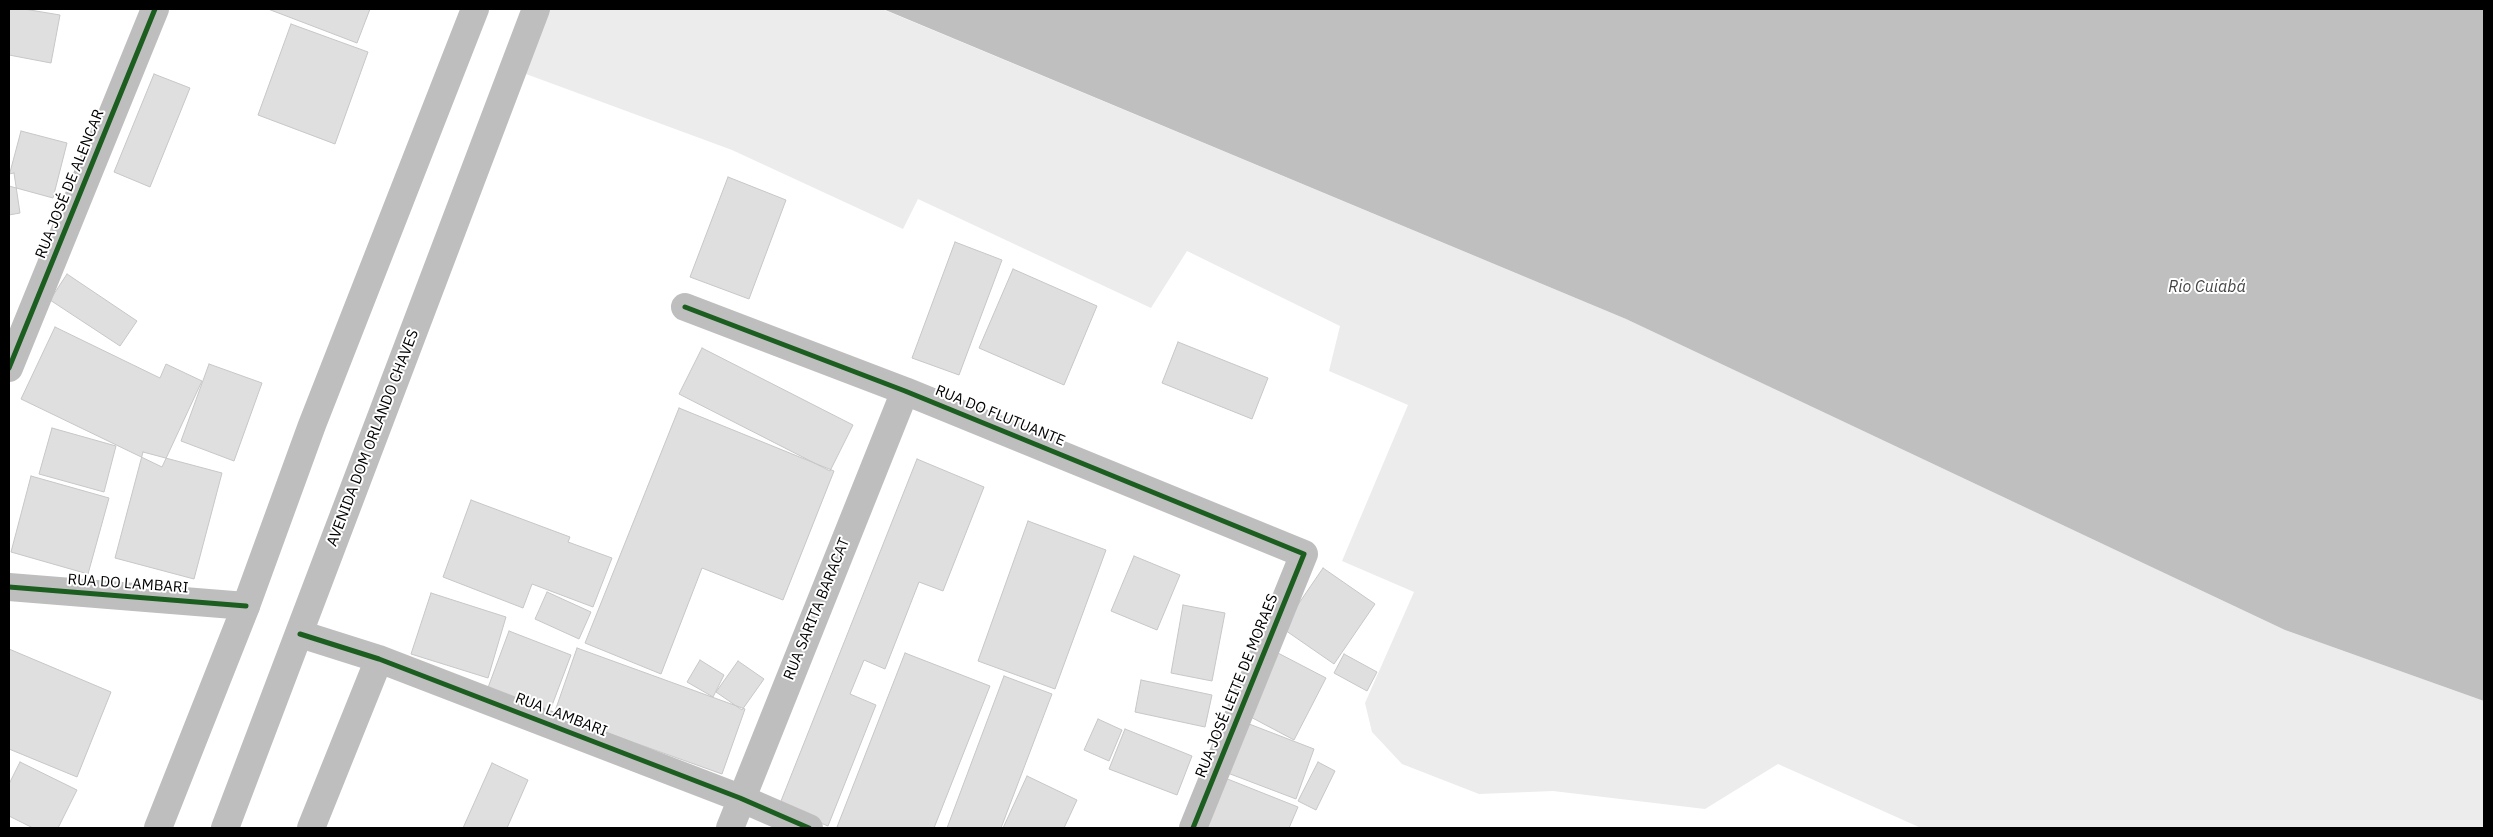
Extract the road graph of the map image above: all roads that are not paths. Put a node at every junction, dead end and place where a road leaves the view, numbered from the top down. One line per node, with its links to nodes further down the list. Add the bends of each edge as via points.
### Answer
1 (152, 9): 5 (street, RUA JOSÉ DE ALENCAR)
2 (475, 9): 9 (street, via 312,426)
3 (536, 9): 10 (street, AVENIDA DOM ORLANDO CHAVES)
4 (685, 307): 6 (street, RUA DO FLUTUANTE)
5 (9, 368)
6 (905, 391): 7 (street, RUA DO FLUTUANTE); 12 (street, RUA SARITA BARACAT)
7 (1304, 554): 18 (street, RUA JOSÉ LEITE DE MORAES)
8 (9, 587): 9 (street, RUA DO LAMBARI)
9 (246, 606): 13 (street)
10 (300, 634): 11 (street, RUA LAMBARI); 14 (street, AVENIDA DOM ORLANDO CHAVES)
11 (379, 659): 12 (street, RUA LAMBARI); 15 (street)
12 (740, 798): 16 (street, RUA SARITA BARACAT); 17 (street, RUA LAMBARI)
13 (158, 828)
14 (225, 828)
15 (311, 828)
16 (730, 828)
17 (809, 828)
18 (1193, 828)

